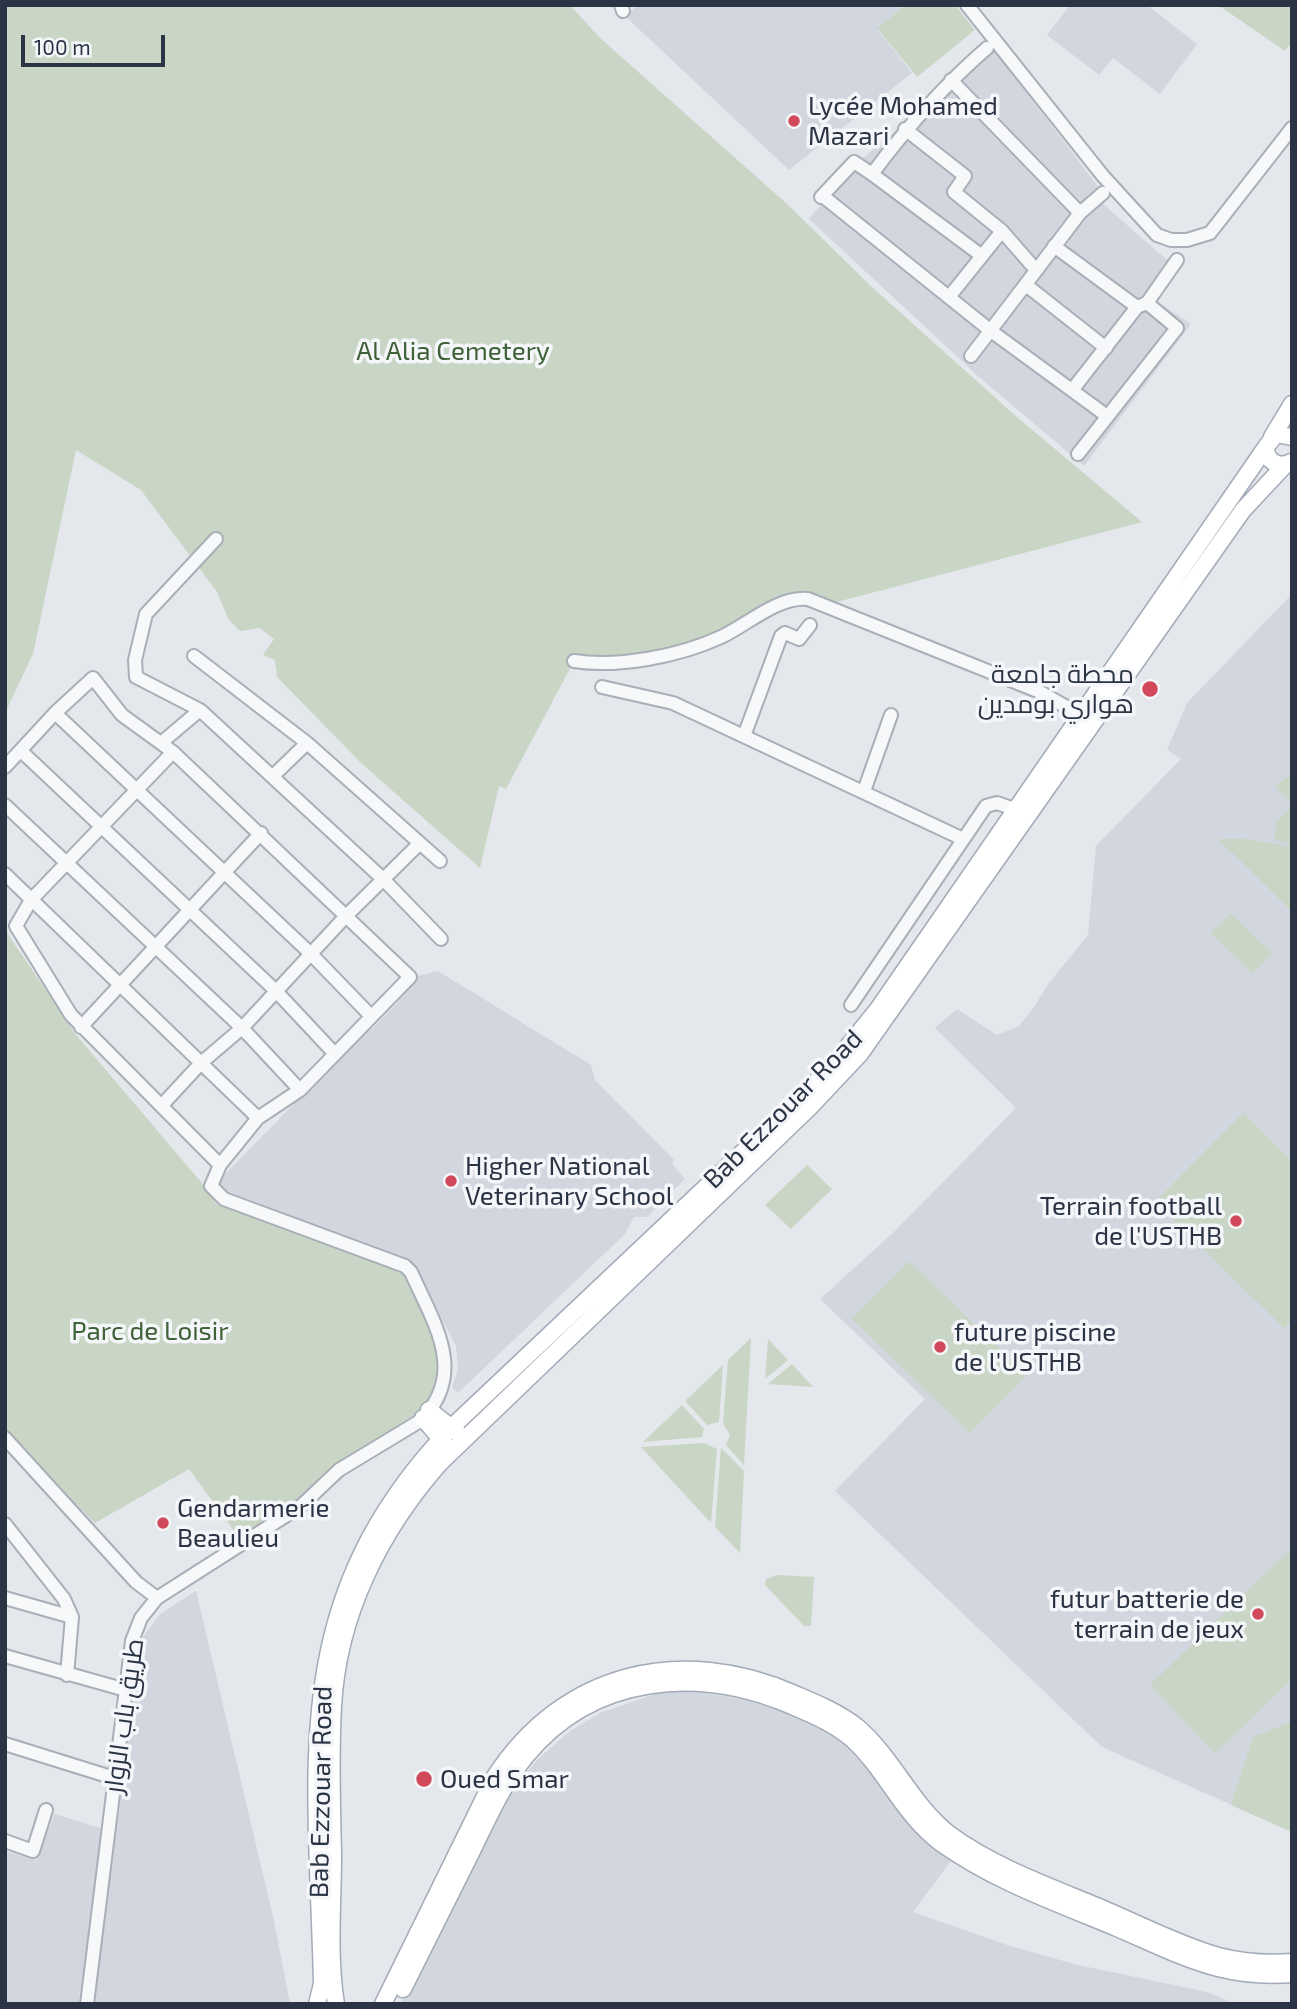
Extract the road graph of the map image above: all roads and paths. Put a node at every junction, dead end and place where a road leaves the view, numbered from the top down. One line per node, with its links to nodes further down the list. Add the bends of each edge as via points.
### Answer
1 (967, 5): 4 (street, via 1079,147 1157,235 1187,240 1210,233)
2 (987, 48): 3 (street)
3 (951, 80): 5 (street); 8 (street)
4 (1292, 128)
5 (905, 130): 6 (street); 9 (street, via 965,176 954,191)
6 (872, 174): 11 (street); 15 (street, via 854,162 822,197)
7 (1103, 193): 8 (street)
8 (1080, 213): 10 (street)
9 (1002, 231): 11 (street); 13 (street)
10 (1054, 246): 13 (street); 16 (street)
11 (982, 256): 15 (street)
12 (1177, 260): 16 (street)
13 (1036, 270): 14 (street)
14 (1026, 285): 17 (street); 18 (street)
15 (949, 297): 17 (street)
16 (1142, 305): 18 (street); 22 (street, via 1177,328)
17 (990, 331): 19 (street); 20 (street)
18 (1106, 348): 20 (street)
19 (971, 356)
20 (1073, 389): 22 (street)
21 (1292, 404): 24 (main road, Bab Ezzouar Road)
22 (1107, 416): 25 (street)
23 (1292, 437): 24 (main road, via 1280,433)
24 (1269, 442): 26 (main road, via 1267,456 1273,463); 29 (main road, Bab Ezzouar Road)
25 (1078, 454)
26 (1289, 463): 29 (main road, Bab Ezzouar Road, via 1242,510)
27 (216, 539): 33 (street, via 146,614 135,660 136,677)
28 (810, 625): 37 (street, via 800,639 785,633 781,636)
29 (1135, 651): 36 (main road, Bab Ezzouar Road)
30 (194, 656): 39 (street)
31 (574, 661): 36 (street, via 615,665 685,649 719,638 790,600 808,599 1040,692)
32 (603, 687): 37 (street, via 673,704)
33 (200, 710): 38 (street); 43 (street)
34 (55, 713): 38 (street, via 93,678 122,715); 40 (street); 44 (street)
35 (891, 715): 45 (street)
36 (1087, 719): 47 (main road, Bab Ezzouar Road); 79 (main road, Bab Ezzouar Road, via 897,1004 844,1073)
37 (744, 736): 45 (street)
38 (161, 743): 41 (street)
39 (307, 743): 43 (street); 51 (street)
40 (21, 751): 42 (street); 48 (street)
41 (173, 752): 44 (street); 49 (street)
42 (5, 767)
43 (273, 776): 56 (street)
44 (136, 790): 48 (street); 54 (street)
45 (864, 791): 50 (street)
46 (5, 805): 53 (street)
47 (1017, 810): 50 (street, via 990,803); 76 (main road, Bab Ezzouar Road, via 878,1009 832,1066)
48 (100, 827): 53 (street); 58 (street)
49 (261, 833): 54 (street); 59 (street)
50 (963, 839): 65 (street)
51 (419, 844): 52 (street); 56 (street)
52 (440, 861)
53 (67, 863): 57 (street); 61 (street)
54 (224, 873): 58 (street); 62 (street)
55 (5, 874): 57 (street)
56 (383, 879): 59 (street); 60 (street)
57 (32, 900): 63 (street); 67 (street, via 16,926)
58 (189, 911): 61 (street); 64 (street)
59 (346, 916): 62 (street); 66 (street, via 410,977)
60 (441, 939)
61 (155, 947): 63 (street); 68 (street)
62 (311, 954): 64 (street); 66 (street)
63 (120, 985): 67 (street); 70 (street)
64 (275, 990): 68 (street); 69 (street)
65 (851, 1005)
66 (371, 1016): 69 (street)
67 (81, 1027): 72 (street)
68 (242, 1028): 70 (street); 71 (street)
69 (335, 1054): 71 (street)
70 (201, 1063): 72 (street); 73 (street)
71 (300, 1090): 73 (street)
72 (163, 1104): 74 (street)
73 (258, 1118): 74 (street)
74 (220, 1165): 75 (street, via 211,1186 224,1199 395,1261 411,1272 445,1356 442,1384)
75 (426, 1414): 76 (main road); 78 (main road); 82 (street, طريق باب الزوار, via 339,1470 295,1510)
76 (453, 1426): 78 (main road, Bab Ezzouar Road); 79 (main road)
77 (5, 1438): 82 (street, via 136,1582)
78 (439, 1440): 79 (main road); 87 (main road, Bab Ezzouar Road, via 390,1501 351,1573 327,1651)
79 (458, 1445): 89 (main road, Bab Ezzouar Road, via 406,1505 366,1576 340,1653)
80 (5, 1524): 83 (street, via 64,1599)
81 (5, 1598): 83 (street)
82 (157, 1598): 86 (street, طريق باب الزوار, via 136,1629)
83 (72, 1616): 85 (street)
84 (5, 1656): 85 (street)
85 (67, 1675): 86 (street)
86 (126, 1690): 91 (street, طريق باب الزوار)
87 (317, 1739): 89 (main road); 90 (main road, Bab Ezzouar Road)
88 (5, 1744): 91 (street)
89 (332, 1747): 90 (main road, Bab Ezzouar Road)
90 (325, 1765): 97 (main road, Bab Ezzouar Road); 98 (main road, Bab Ezzouar Road)
91 (114, 1778): 96 (street, طريق باب الزوار)
92 (46, 1810): 93 (street, via 33,1851)
93 (5, 1841)
94 (1292, 1962): 99 (main road, via 1245,1961 1196,1949 998,1863 934,1821 857,1728 804,1698 720,1672 659,1671 601,1685 576,1697 518,1745 494,1778)
95 (1292, 1974): 100 (main road, via 1240,1972 1204,1963 994,1875 922,1826 858,1745 835,1727 777,1699 719,1683 689,1681 658,1683 604,1698 563,1722 527,1754 505,1786)
96 (87, 2004)
97 (317, 2004)
98 (336, 2004)
99 (383, 2004)
100 (395, 2004)

